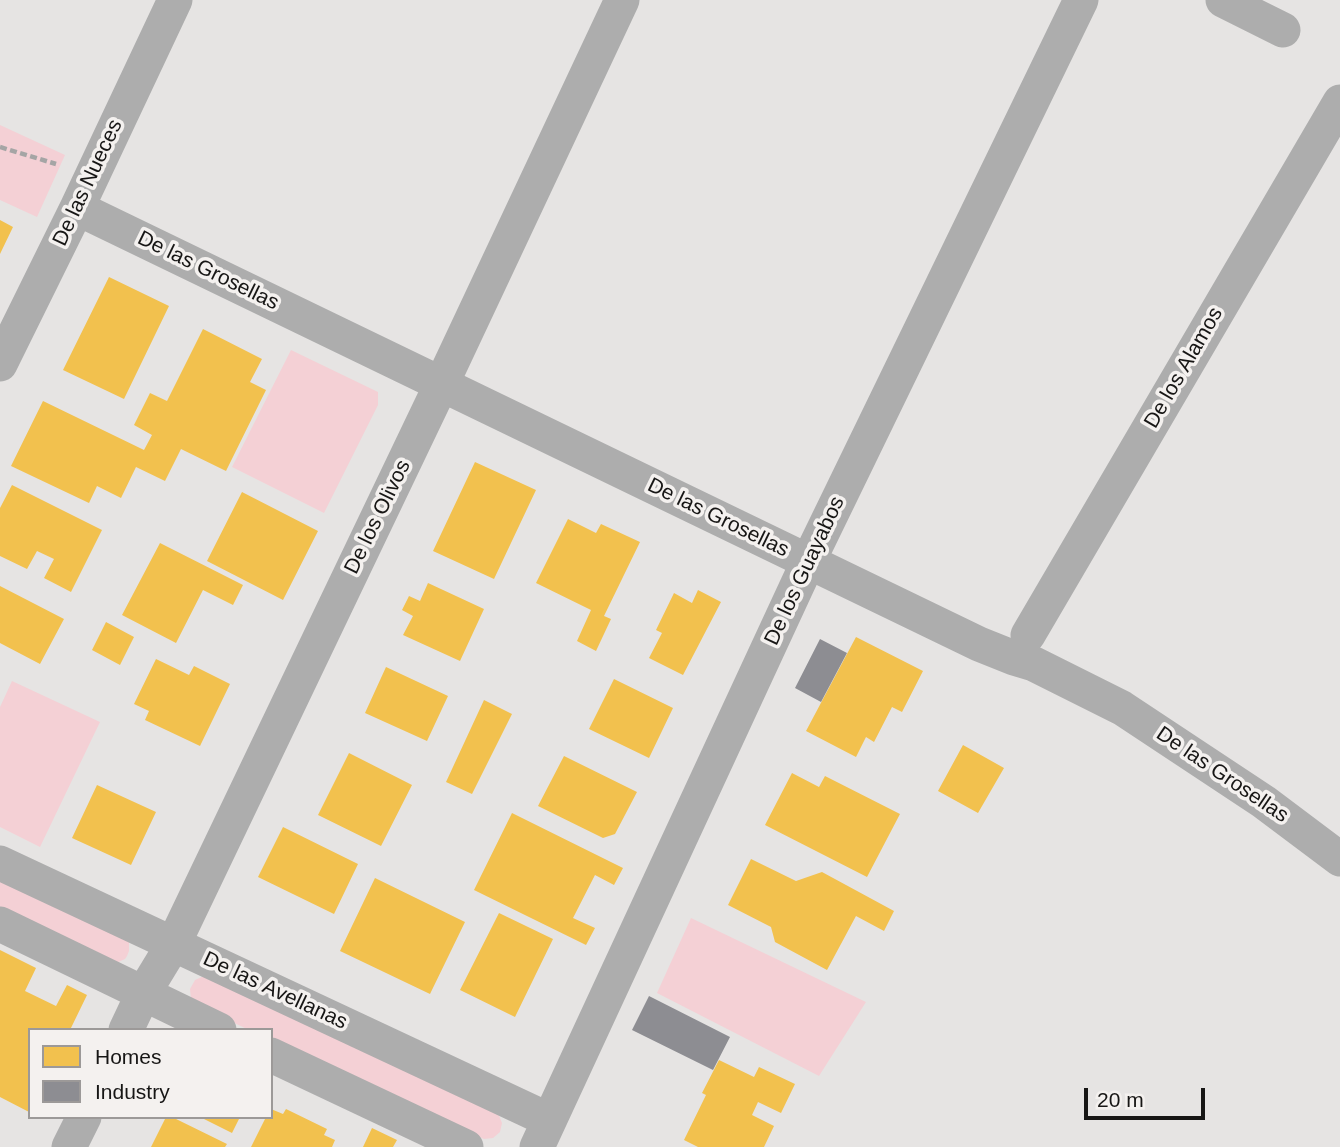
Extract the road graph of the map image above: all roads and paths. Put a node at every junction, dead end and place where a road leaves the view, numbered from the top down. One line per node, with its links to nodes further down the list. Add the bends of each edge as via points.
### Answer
1 (175, 0): 8 (street, De las Nueces)
2 (622, 0): 11 (street, De los Olivos)
3 (1081, 0): 12 (street, De los Guayabos)
4 (1223, 0): 5 (street)
5 (1283, 30)
6 (1340, 102): 13 (street, De los Alamos)
7 (0, 147): 8 (path)
8 (92, 176): 9 (street, De las Nueces)
9 (77, 208): 10 (street, De las Nueces); 11 (street, De las Grosellas)
10 (0, 364)
11 (442, 383): 12 (street, De las Grosellas); 17 (street, De los Olivos)
12 (808, 562): 14 (street, De las Grosellas, via 1122,708 1264,802); 23 (street, De los Guayabos)
13 (1028, 635)
14 (1340, 859)
15 (0, 863): 17 (street, De las Avellanas)
16 (0, 924): 18 (street)
17 (174, 943): 18 (street, De los Olivos); 23 (street, De las Avellanas)
18 (144, 994): 19 (street, De los Olivos); 20 (street)
19 (127, 1028)
20 (215, 1028)
21 (273, 1056): 25 (street)
22 (83, 1119): 24 (street)
23 (543, 1134)
24 (69, 1147)
25 (466, 1147)

